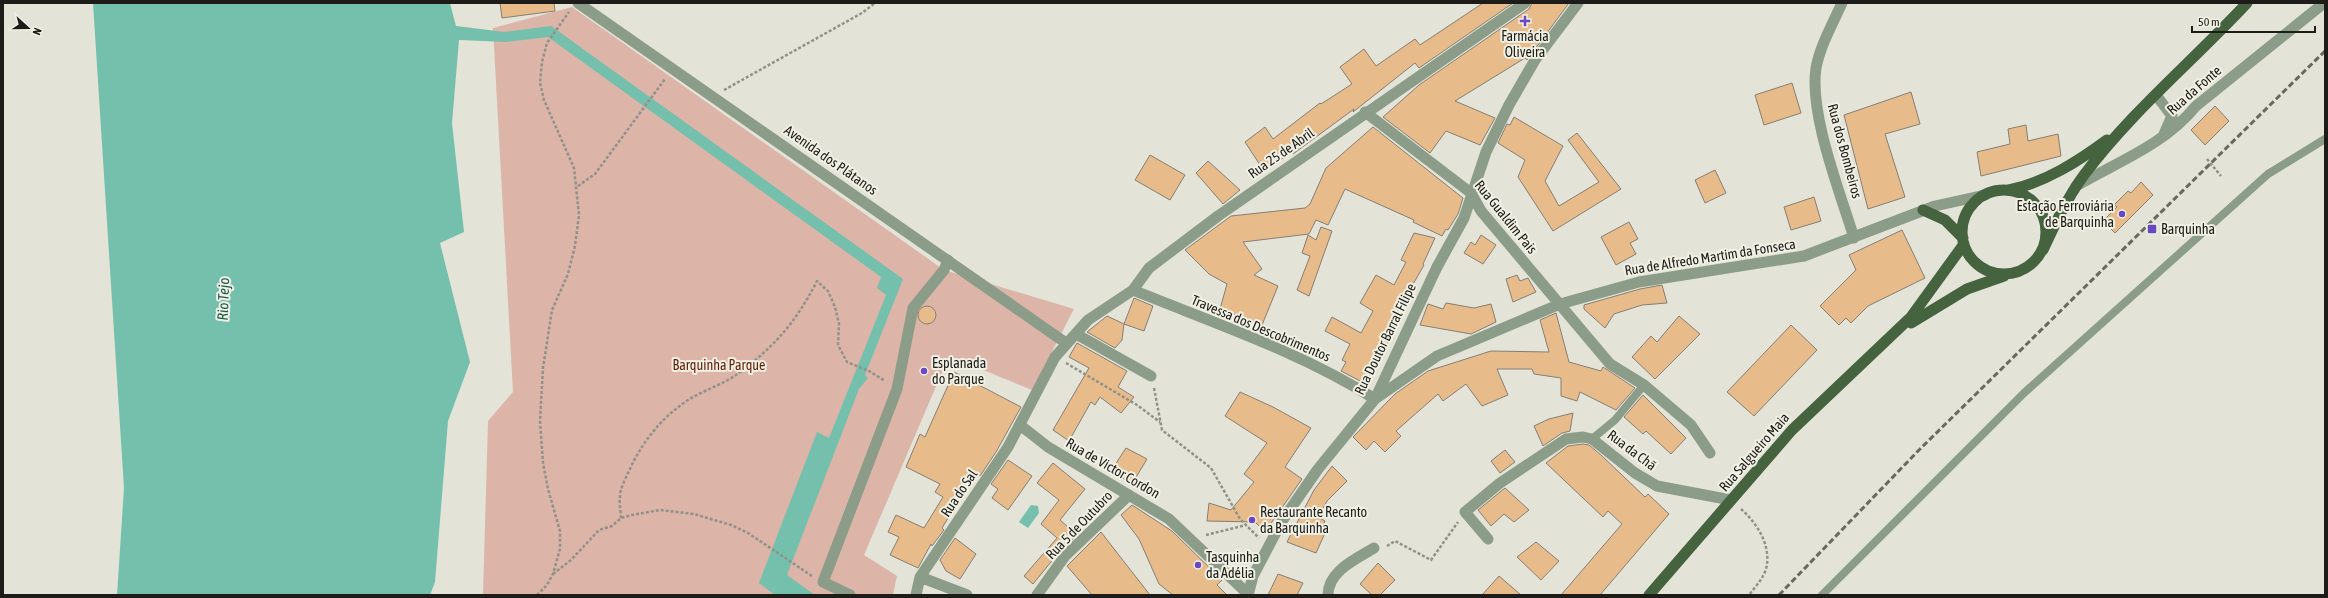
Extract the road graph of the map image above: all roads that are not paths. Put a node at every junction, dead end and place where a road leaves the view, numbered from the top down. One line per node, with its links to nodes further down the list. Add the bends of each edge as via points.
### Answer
1 (1525, 3): 10 (street, Rua 25 de Abril)
2 (1578, 3): 16 (street, Rua Doutor Barral Filipe, via 1535,60 1509,105 1486,152)
3 (1842, 3): 19 (street, Rua dos Bombeiros, via 1816,68 1815,88 1818,115)
4 (2247, 3): 7 (main road)
5 (2324, 3): 8 (street, Rua da Fonte)
6 (575, 5): 22 (street, Avenida dos Plátanos, via 672,68)
7 (2156, 95): 9 (street); 11 (main road)
8 (2196, 106): 9 (street, via 2180,112); 13 (street, Rua da Fonte)
9 (2170, 111): 13 (street, via 2171,120 2168,128)
10 (1365, 112): 16 (street, Rua Gualdim Pais); 24 (street, Rua 25 de Abril, via 1149,268)
11 (2128, 123): 14 (main road, via 2098,156); 15 (main road, via 2068,166 2032,184)
12 (2325, 139): 48 (lane, via 2268,174 2024,393)
13 (2157, 142): 14 (street, Rua da Fonte)
14 (2076, 186): 21 (main road)
15 (2008, 190): 17 (main road, via 1993,191); 21 (main road, via 2024,195 2041,211 2046,228)
16 (1471, 193): 25 (street, Rua Gualdim Pais, via 1481,211); 32 (street, Rua Doutor Barral Filipe, via 1464,218 1437,267)
17 (1985, 195): 18 (street, Rua de Alfredo Martim da Fonseca); 20 (main road, via 1974,204 1966,216 1962,229)
18 (1923, 210): 19 (street, Rua de Alfredo Martim da Fonseca); 20 (main road, via 1945,220)
19 (1854, 238): 25 (street, Rua de Alfredo Martim da Fonseca, via 1804,256 1639,282)
20 (1963, 241): 23 (main road, via 1967,252 1979,265 1991,272); 27 (main road, Rua Salgueiro Maia, via 1924,301)
21 (2043, 250): 23 (main road, via 2028,266)
22 (948, 260): 28 (street, Avenida dos Plátanos); 42 (street, via 944,270 913,308 897,388 823,582)
23 (2012, 274): 27 (main road, Rua Salgueiro Maia, via 1967,289 1924,313)
24 (1133, 290): 26 (street, Rua 25 de Abril, via 1088,320); 32 (street, Travessa dos Descobrimentos, via 1301,360 1348,382)
25 (1560, 304): 31 (street, Rua Gualdim Pais, via 1610,364); 32 (street, Rua de Alfredo Martim da Fonseca, via 1462,343 1437,356)
26 (1076, 334): 28 (street, Rua 25 de Abril); 30 (street)
27 (1891, 337): 37 (main road, Rua Salgueiro Maia, via 1792,430)
28 (1066, 343): 29 (street, Rua 25 de Abril)
29 (1056, 356): 33 (street, Rua do Sal)
30 (1151, 376)
31 (1644, 385): 34 (lane, via 1615,420); 35 (street, Rua Gualdim Pais, via 1692,424)
32 (1375, 399): 41 (street, Rua Doutor Barral Filipe, via 1318,469 1268,546 1253,576)
33 (1020, 425): 36 (street, Rua de Victor Cordon, via 1048,447); 40 (street, Rua do Sal, via 967,510)
34 (1592, 439): 37 (street, Rua da Chã, via 1635,473 1657,486); 38 (street, Rua da Chã, via 1566,439 1500,483 1465,512)
35 (1710, 453)
36 (1129, 495): 41 (street, Rua de Victor Cordon, via 1169,519); 45 (street, Rua 5 de Outubro, via 1065,556)
37 (1731, 500): 47 (main road, Rua Salgueiro Maia)
38 (1488, 539)
39 (1374, 548): 46 (street, via 1339,570 1328,587)
40 (920, 577): 43 (street); 44 (street)
41 (1248, 594)
42 (850, 595)
43 (916, 595)
44 (967, 595)
45 (1037, 595)
46 (1328, 595)
47 (1649, 595)
48 (1822, 595)

